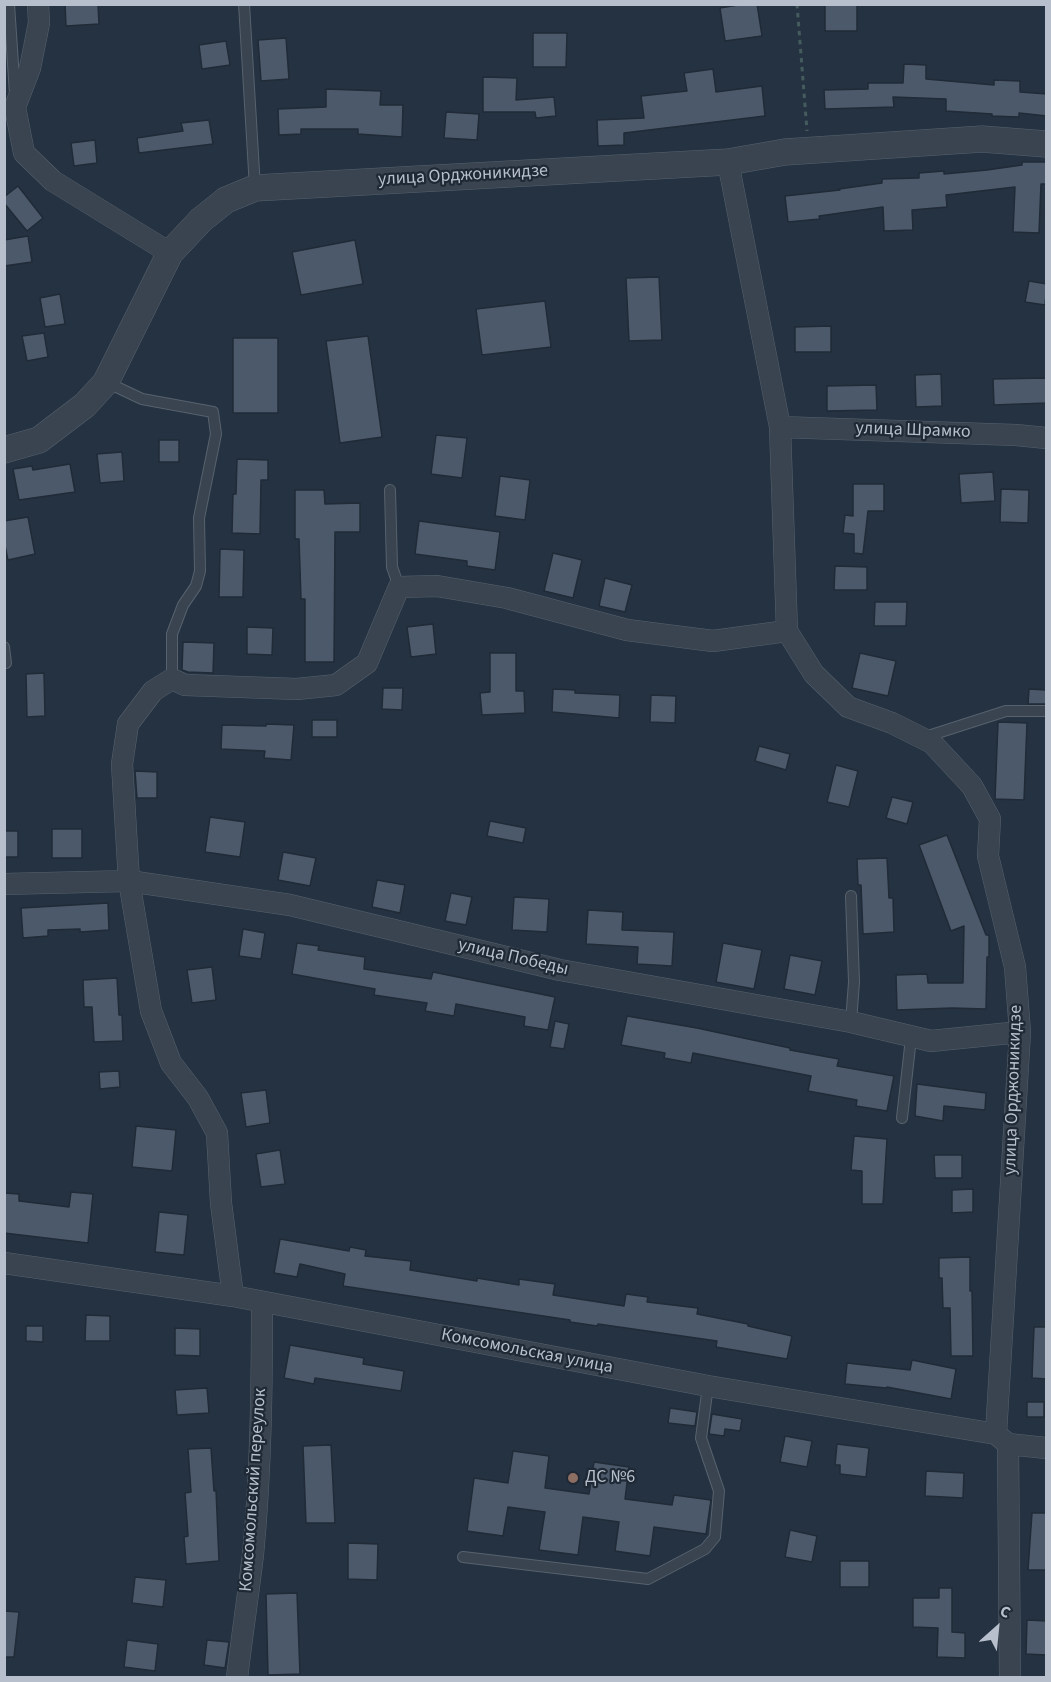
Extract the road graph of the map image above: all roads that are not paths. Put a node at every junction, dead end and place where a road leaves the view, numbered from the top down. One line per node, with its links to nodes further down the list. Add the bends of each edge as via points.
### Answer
1 (9, 4): 4 (lane)
2 (38, 4): 4 (street, via 39,23 30,68)
3 (244, 4): 7 (lane)
4 (15, 107): 8 (street, via 24,153 53,181)
5 (1047, 144): 6 (street, улица Орджоникидзе, via 982,139 785,152)
6 (728, 162): 7 (street, улица Орджоникидзе); 10 (street)
7 (255, 188): 8 (street, улица Орджоникидзе, via 226,200 201,219)
8 (171, 253): 9 (street, улица Орджоникидзе)
9 (106, 382): 12 (street, улица Орджоникидзе, via 85,405 39,440); 18 (lane, via 142,399 213,412 216,434 199,518 200,571 172,634)
10 (780, 427): 11 (street, улица Шрамко); 15 (street)
11 (1047, 438)
12 (4, 450)
13 (390, 490): 14 (lane, via 392,567)
14 (399, 587): 15 (street, via 437,586 507,598 627,630 713,641); 18 (street, via 367,663 336,685 297,689 184,685)
15 (787, 631): 20 (street, улица Орджоникидзе, via 814,674 848,707)
16 (4, 647): 17 (lane)
17 (6, 663)
18 (172, 679): 21 (street, via 153,692 128,724 122,764)
19 (1047, 711): 20 (lane, via 1006,711)
20 (922, 738): 25 (street, улица Орджоникидзе, via 932,743 972,786 990,819 988,856 1016,968)
21 (129, 881): 22 (street, улица Победы); 24 (street, улица Победы, via 290,905 560,970); 29 (street, via 151,1011 171,1063 198,1098 217,1133 220,1203)
22 (4, 884)
23 (850, 896): 24 (lane, via 854,982)
24 (851, 1022): 26 (street, улица Победы)
25 (1020, 1032): 26 (street, улица Победы, via 931,1041); 32 (street, улица Орджоникидзе)
26 (911, 1038): 27 (lane)
27 (902, 1118)
28 (4, 1263): 29 (street, Комсомольская улица)
29 (233, 1296): 30 (street, Комсомольская улица)
30 (262, 1302): 31 (street, Комсомольская улица); 35 (street, Комсомольский переулок, via 256,1511)
31 (708, 1386): 32 (street, Комсомольская улица); 34 (lane, via 701,1438 719,1491 715,1538 705,1549 648,1579)
32 (1002, 1439): 33 (street, Комсомольская улица); 36 (street, улица Орджоникидзе)
33 (1047, 1448)
34 (463, 1557)
35 (237, 1677)
36 (1010, 1677)

